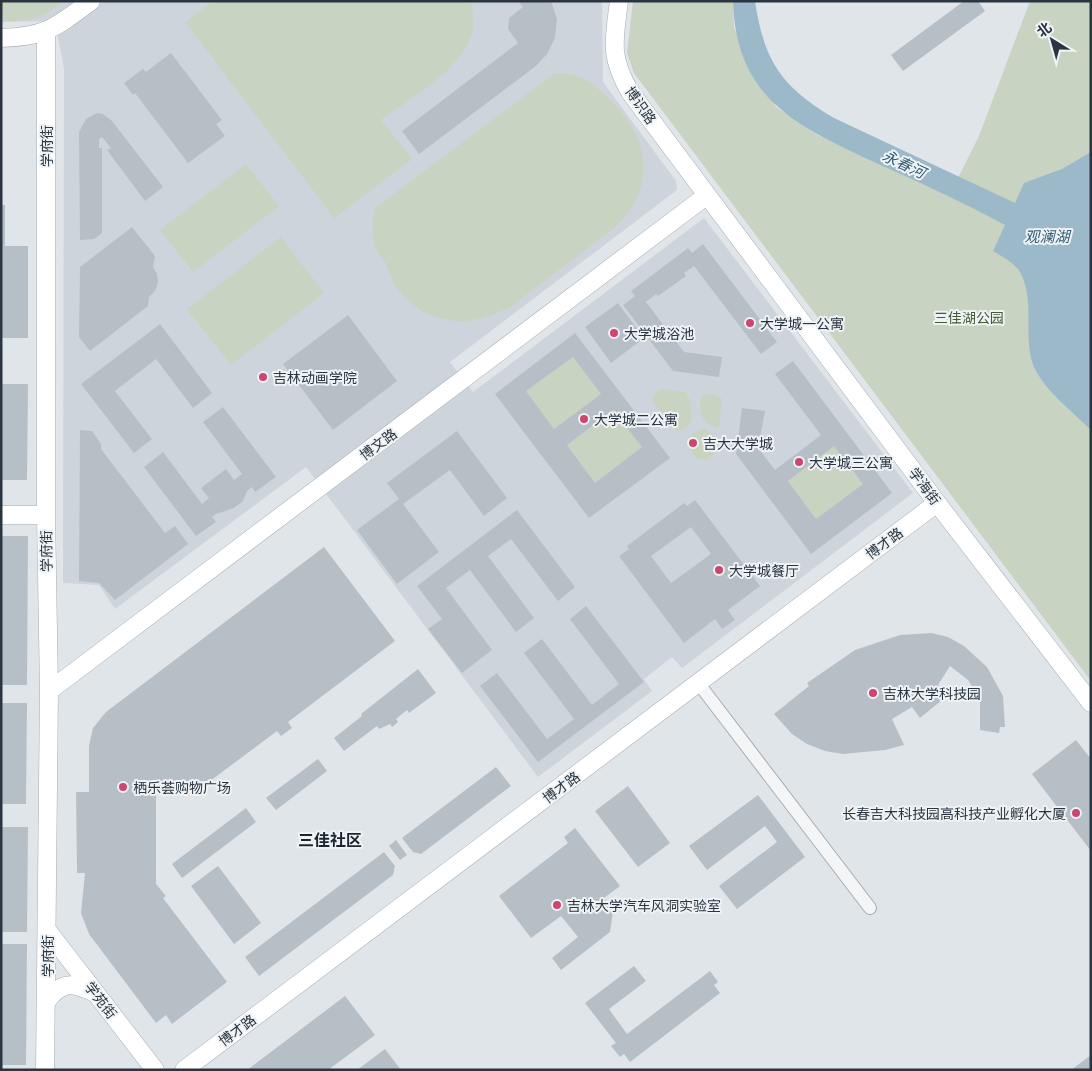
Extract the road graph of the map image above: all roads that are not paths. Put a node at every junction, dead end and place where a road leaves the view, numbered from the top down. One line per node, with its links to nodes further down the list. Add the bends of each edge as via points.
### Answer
1 (91, 1): 3 (street)
2 (619, 1): 5 (street, 博识路, via 614,39 617,70)
3 (46, 33): 4 (street, via 27,38); 8 (street, 学府街)
4 (1, 38)
5 (706, 196): 6 (street, 学海街); 10 (street, 博文路)
6 (937, 503): 9 (street, 博才路); 11 (street, 学海街)
7 (1, 515): 8 (street)
8 (46, 515): 10 (street, 学府街)
9 (699, 684): 12 (street); 18 (street, 博才路)
10 (49, 691): 13 (street, 学府街)
11 (1091, 703)
12 (870, 908)
13 (47, 930): 14 (street, 学苑街); 15 (street, 学府街)
14 (96, 994): 15 (street, via 81,986 69,985 56,990); 17 (street, 学苑街)
15 (47, 1001): 16 (street, 学府街)
16 (45, 1070)
17 (155, 1070)
18 (184, 1070)

